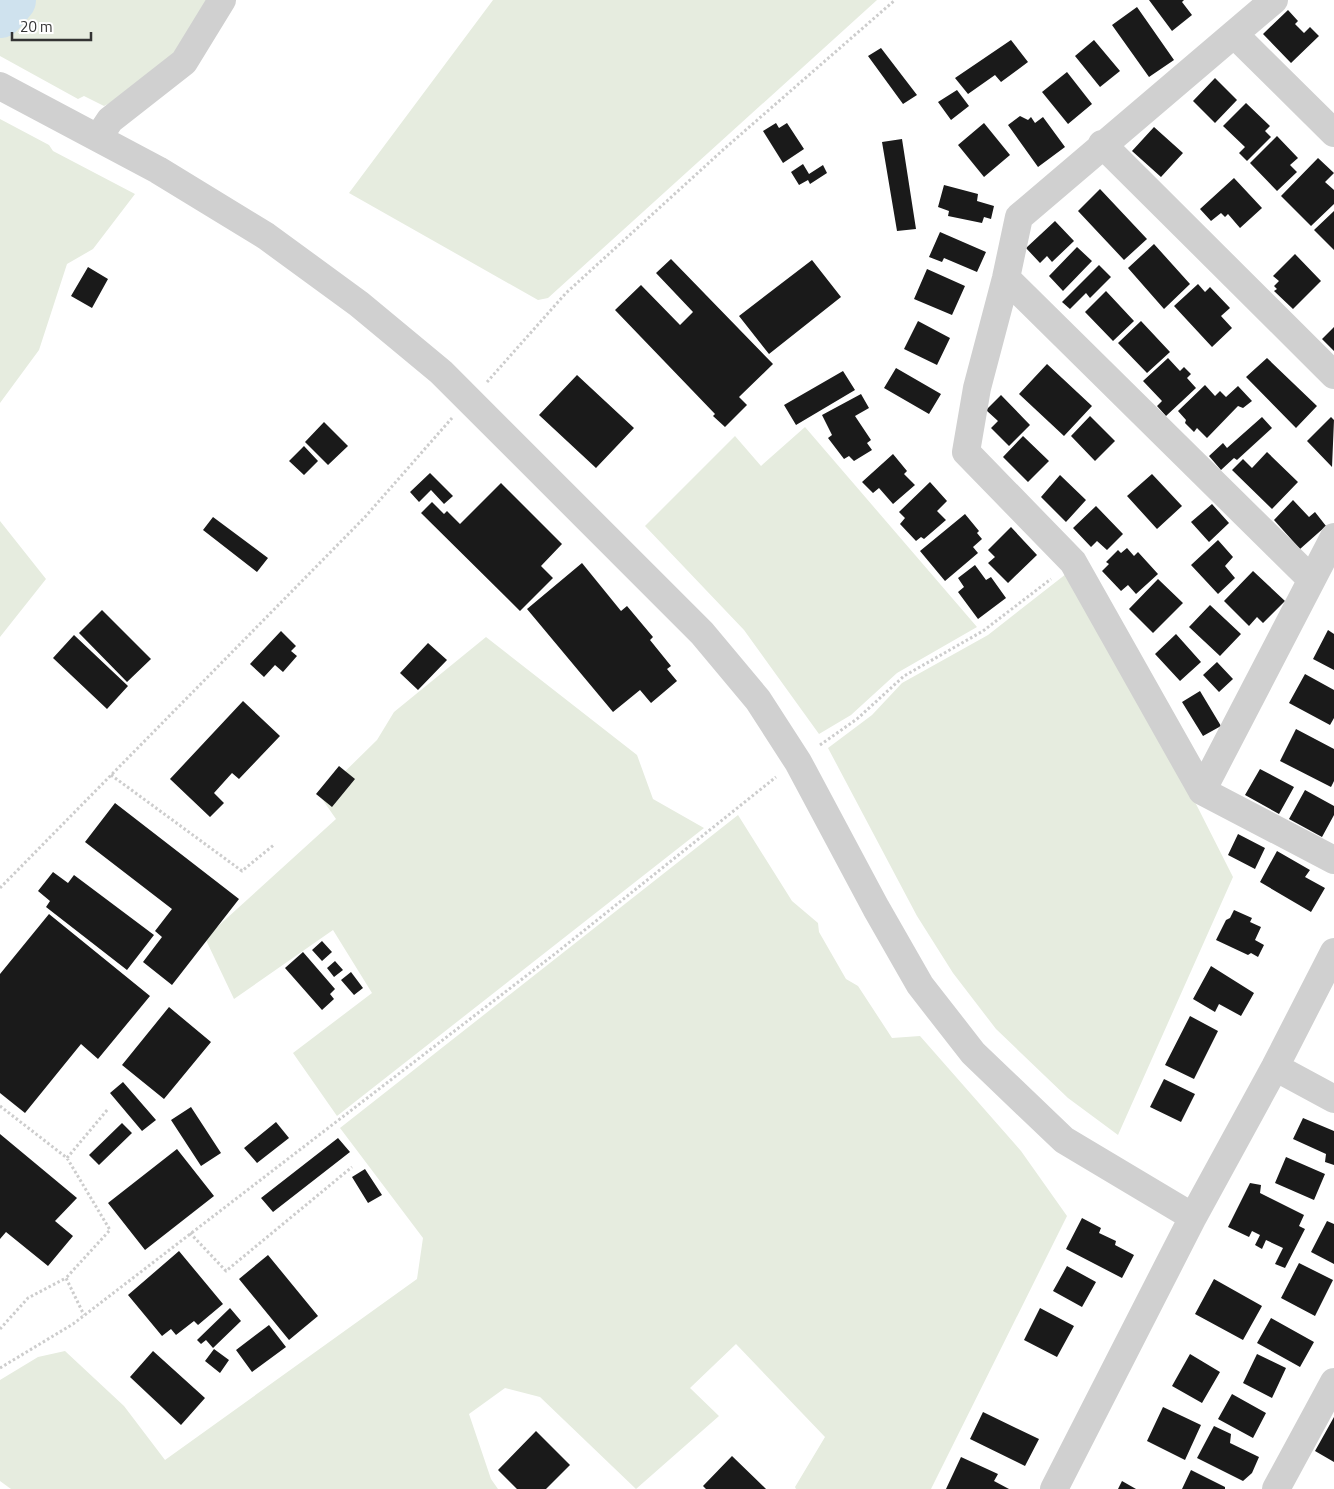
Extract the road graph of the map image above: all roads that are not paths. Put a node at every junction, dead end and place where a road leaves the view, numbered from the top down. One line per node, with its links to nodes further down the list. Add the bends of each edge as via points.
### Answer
1 (222, 0): 6 (street, via 184,62)
2 (1274, 0): 3 (street)
3 (1234, 34): 5 (street); 7 (street)
4 (0, 86): 6 (street)
5 (1334, 133)
6 (94, 136): 17 (street, via 158,170 307,263 434,366 470,401 702,633 758,700 798,762 920,985 973,1053 1064,1140)
7 (1102, 144): 8 (street, via 1019,217); 9 (street)
8 (1006, 278): 11 (street); 12 (street, via 977,388 966,452 1074,562)
9 (1334, 375)
10 (1334, 537): 11 (street)
11 (1311, 579): 12 (street)
12 (1202, 791): 13 (street)
13 (1334, 860)
14 (1334, 952): 15 (street)
15 (1275, 1067): 16 (street); 17 (street)
16 (1334, 1099)
17 (1193, 1218): 19 (street)
18 (1334, 1382): 20 (street)
19 (1054, 1489)
20 (1276, 1489)

